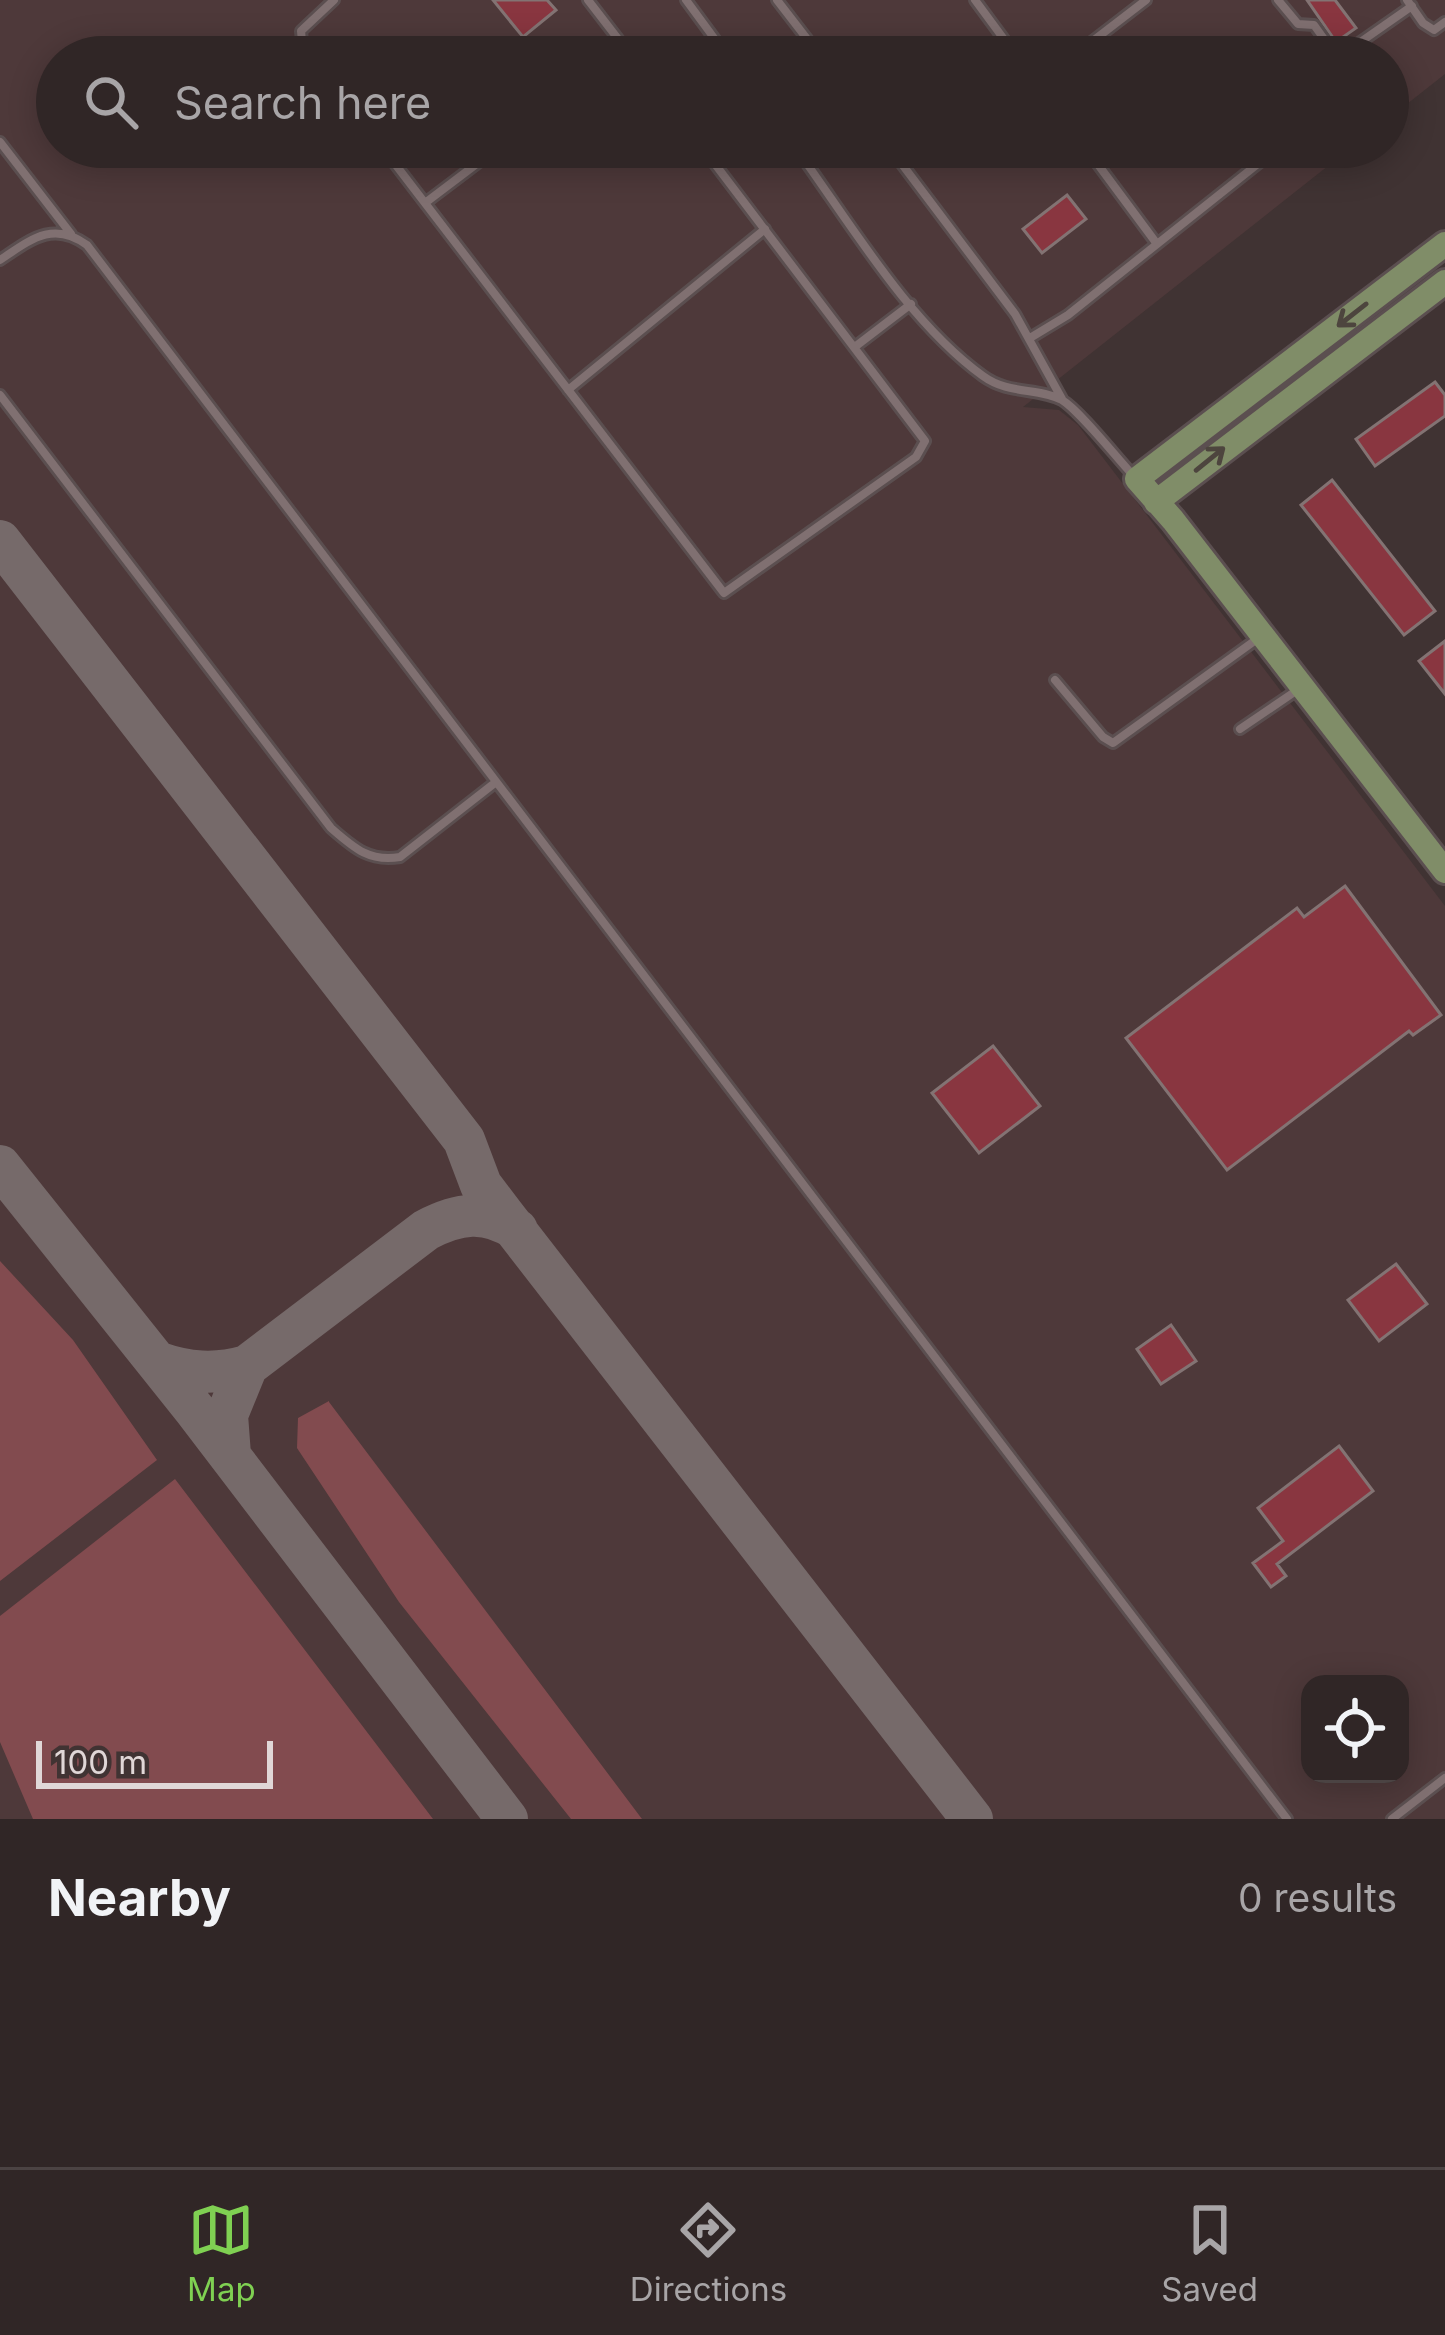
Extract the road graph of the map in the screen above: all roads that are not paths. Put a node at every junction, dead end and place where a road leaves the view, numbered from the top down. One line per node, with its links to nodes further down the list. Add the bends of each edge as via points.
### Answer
1 (334, 0): 10 (lane)
2 (588, 0): 11 (lane)
3 (686, 0): 12 (lane)
4 (777, 0): 13 (lane)
5 (975, 0): 14 (lane)
6 (1146, 0): 15 (lane)
7 (1278, 0): 16 (lane)
8 (1409, 3): 9 (lane, via 1431,30); 17 (lane)
9 (1445, 22)
10 (302, 36)
11 (616, 36)
12 (713, 36)
13 (804, 36)
14 (1002, 36)
15 (1099, 36)
16 (1322, 36)
17 (1366, 36)
18 (0, 142): 28 (lane)
19 (398, 168): 26 (lane)
20 (471, 168): 26 (lane)
21 (718, 168): 27 (lane)
22 (811, 168): 33 (lane)
23 (905, 168): 34 (lane)
24 (1101, 168): 29 (lane)
25 (1253, 168): 29 (lane)
26 (425, 203): 36 (lane)
27 (765, 230): 35 (lane); 36 (lane)
28 (71, 234): 31 (lane, via 34,238); 45 (lane)
29 (1157, 244): 34 (lane)
30 (1445, 244): 39 (main road, one-way to 39)
31 (0, 260)
32 (1445, 282): 40 (main road, one-way to 32)
33 (911, 304): 35 (lane); 38 (lane, via 986,378)
34 (1030, 338): 38 (lane)
35 (856, 346): 36 (lane, via 923,437 922,452 724,593)
36 (568, 390)
37 (0, 395): 45 (lane, via 319,812 360,853 400,857)
38 (1063, 401): 39 (lane)
39 (1137, 479): 40 (main road)
40 (1156, 502): 41 (main road, via 1163,527); 46 (main road)
41 (1252, 642): 42 (lane, via 1113,742); 43 (main road)
42 (1055, 680)
43 (1294, 693): 44 (lane); 47 (main road)
44 (1240, 729)
45 (496, 782): 49 (lane)
46 (1445, 871)
47 (1445, 891)
48 (1445, 1778): 50 (lane)
49 (1287, 1819)
50 (1392, 1819)

